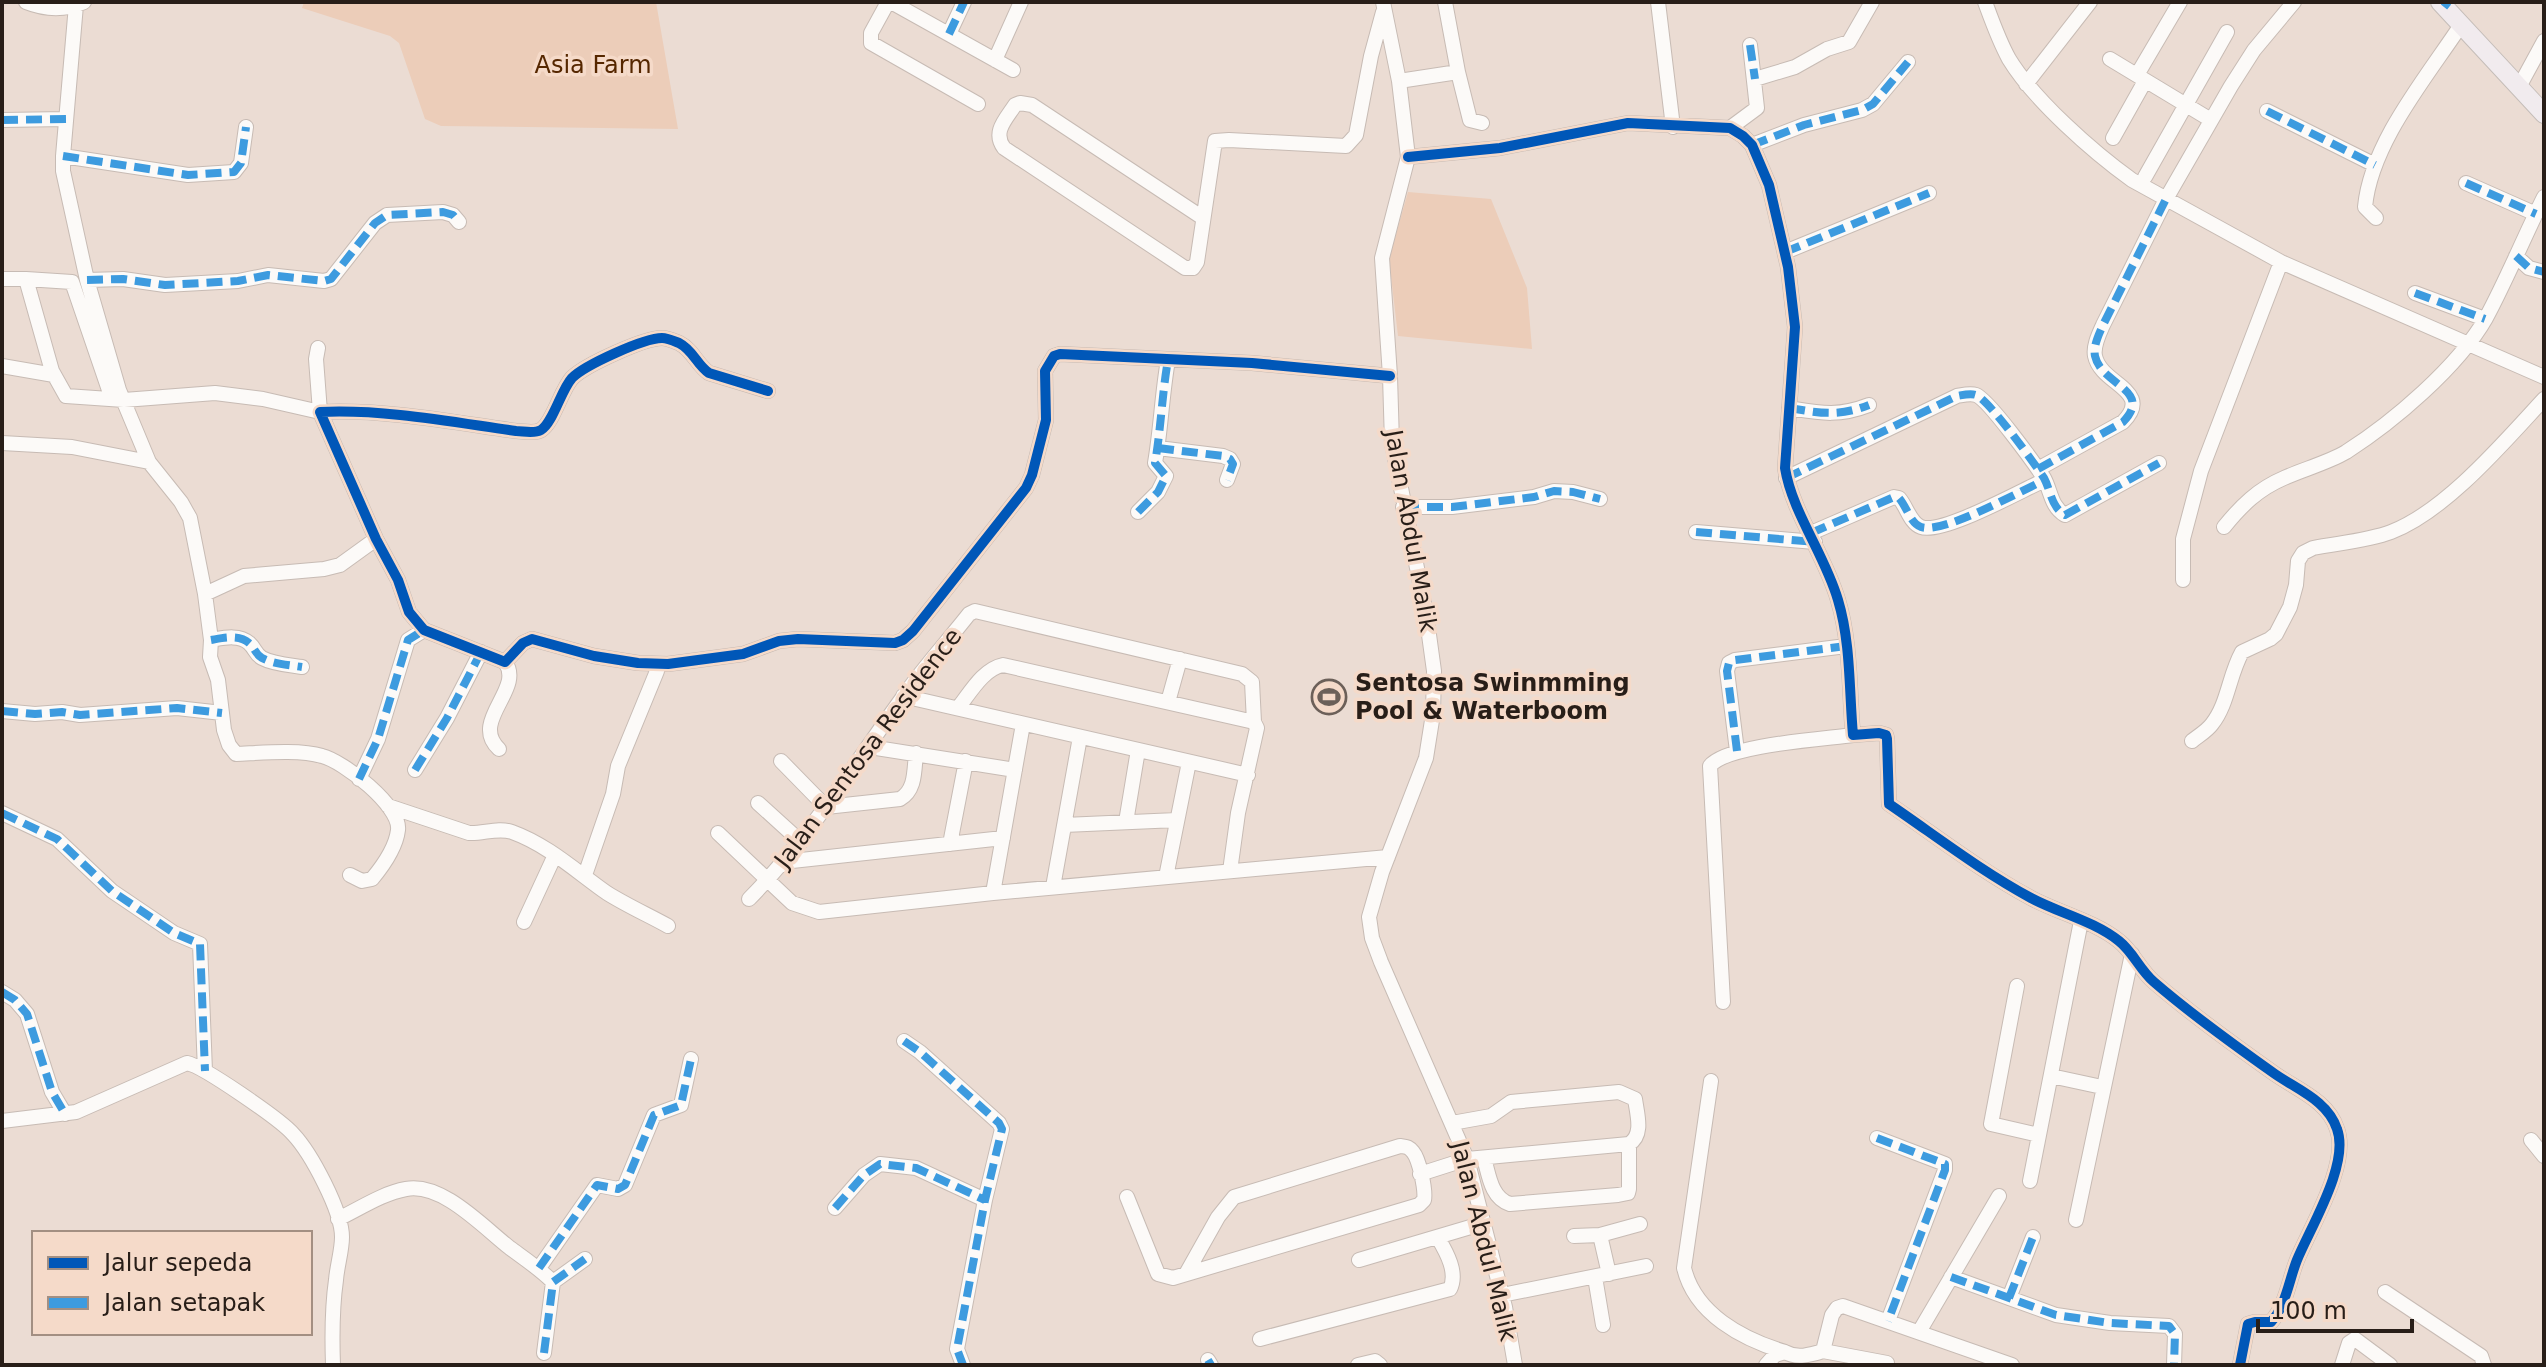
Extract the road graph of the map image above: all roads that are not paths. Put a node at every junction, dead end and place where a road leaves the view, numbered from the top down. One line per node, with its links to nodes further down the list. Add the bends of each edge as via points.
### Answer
1 (26, 2): 12 (street, via 47,9)
2 (889, 2): 17 (street); 30 (street, via 871,33 871,43)
3 (964, 2): 17 (street)
4 (1021, 2): 21 (street)
5 (1445, 2): 24 (street)
6 (1658, 2): 39 (street)
7 (1872, 2): 26 (street, via 1849,42)
8 (1985, 2): 28 (street, via 2003,47)
9 (2090, 2): 28 (street)
10 (2180, 2): 25 (street)
11 (2294, 2): 36 (street, via 2254,50)
12 (80, 4): 34 (street)
13 (2444, 4): 15 (main road)
14 (1383, 6): 27 (street, Jalan Abdul Malik); 52 (street, via 1352,141 1346,146 1217,140)
15 (2461, 25): 29 (main road); 45 (street)
16 (2227, 32): 31 (street)
17 (949, 34): 21 (street)
18 (2544, 41): 29 (street)
19 (1750, 45): 26 (street)
20 (2110, 59): 25 (street)
21 (995, 60): 23 (street)
22 (1908, 62): 42 (street, via 1862,110)
23 (1013, 70)
24 (1458, 72): 27 (street); 37 (street, via 1470,120)
25 (2141, 78): 31 (street); 41 (street)
26 (1755, 79): 40 (street, via 1757,108)
27 (1399, 81): 44 (street, Jalan Abdul Malik)
28 (2026, 84): 50 (street, via 2117,169)
29 (2519, 87): 33 (main road)
30 (978, 104)
31 (2186, 105): 36 (street); 46 (street)
32 (2267, 111): 45 (street)
33 (2544, 114)
34 (66, 119): 35 (street); 43 (street)
35 (2, 120)
36 (2211, 120): 50 (street)
37 (1482, 123)
38 (246, 127): 43 (street, via 241,163 234,172 188,175)
39 (1673, 127): 40 (street); 44 (street, via 1628,123 1500,148)
40 (1730, 128): 42 (street)
41 (2113, 138)
42 (1752, 145): 55 (street, via 1772,191)
43 (63, 156): 61 (street, via 82,249)
44 (1408, 157): 69 (street, Jalan Abdul Malik, via 1382,258)
45 (2375, 165): 53 (street, via 2365,207)
46 (2145, 177)
47 (2466, 183): 51 (street)
48 (1929, 193): 55 (street)
49 (2544, 197): 51 (street)
50 (2166, 199): 57 (street); 81 (street, via 2095,347 2101,369 2131,396 2134,411)
51 (2536, 214): 56 (street)
52 (1203, 218): 52 (street, via 1197,262 1185,268 1004,148 998,133 1015,105 1032,105)
53 (2376, 218)
54 (459, 222): 61 (street, via 443,212 387,215 324,281 268,275 165,285 123,279)
55 (1785, 252): 75 (street, via 1795,327)
56 (2516, 256): 58 (street); 63 (street)
57 (2281, 262): 64 (street); 91 (street, via 2194,494 2183,539)
58 (2544, 272)
59 (2, 279): 60 (street)
60 (26, 279): 61 (street); 68 (street)
61 (80, 281): 73 (street)
62 (2415, 293): 63 (street)
63 (2485, 319): 64 (street)
64 (2468, 345): 70 (street); 87 (street, via 2375,432 2342,454 2264,489)
65 (318, 348): 76 (street)
66 (1168, 360): 69 (street); 78 (street); 99 (street, via 1054,356 1045,371 1046,420 1026,488 903,640 886,644 798,639 743,654)
67 (2, 366): 68 (street)
68 (54, 375): 73 (street, via 66,396)
69 (1390, 376): 85 (street, Jalan Abdul Malik, via 1392,443)
70 (2544, 377)
71 (768, 391): 76 (street, via 709,373 682,344 662,338 574,375 537,432 390,414)
72 (2544, 399): 110 (street, via 2469,477 2414,521 2384,534 2303,553 2290,607 2276,634 2242,652 2212,725)
73 (118, 400): 76 (street, via 215,393); 79 (street)
74 (1869, 405): 75 (street, via 1834,415)
75 (1789, 408): 82 (street)
76 (320, 412): 90 (street)
77 (2, 443): 79 (street, via 72,447)
78 (1158, 448): 83 (street, via 1230,459); 86 (street, via 1155,463 1165,482)
79 (149, 462): 92 (street, via 190,518)
80 (2159, 463): 81 (street, via 2065,515 2056,508)
81 (2041, 474): 82 (street, via 1989,405 1969,394); 89 (street, via 1952,524 1921,527 1894,497)
82 (1786, 478): 89 (street)
83 (1227, 480)
84 (1600, 499): 85 (street, via 1554,491 1452,507)
85 (1403, 507): 135 (street, Jalan Abdul Malik, via 1426,613 1433,714 1426,758)
86 (1138, 512)
87 (2224, 527)
88 (1696, 532): 89 (street)
89 (1813, 537): 95 (street, via 1838,598)
90 (376, 539): 92 (street, via 340,565 244,576); 93 (street, via 409,612)
91 (2183, 580)
92 (205, 594): 94 (street)
93 (424, 630): 96 (street); 122 (street, via 408,640 378,739)
94 (211, 640): 100 (street, via 242,639 263,659); 105 (street)
95 (1846, 646): 108 (street); 114 (street, via 1729,663)
96 (481, 652): 98 (street); 119 (street)
97 (1180, 659): 101 (street, Jalan Sentosa Residence, via 975,611); 102 (street); 106 (street, Jalan Sentosa Residence, via 1242,674 1252,682)
98 (505, 662): 99 (street, via 532,639 594,656); 112 (street, via 509,681 489,732)
99 (657, 664): 139 (street)
100 (302, 667)
101 (903, 696): 103 (street); 111 (street, Jalan Sentosa Residence)
102 (1168, 702): 103 (street, via 1003,665 986,673); 106 (street)
103 (958, 708): 107 (street)
104 (2, 711): 105 (street, via 80,715 177,708)
105 (222, 713): 122 (street, via 236,754 321,755 346,766)
106 (1254, 722): 121 (street)
107 (1023, 724): 109 (street); 120 (street)
108 (1853, 735): 114 (street); 145 (street, via 1886,735 1889,804 2031,898)
109 (1080, 737): 113 (street); 129 (street)
110 (2192, 741)
111 (870, 747): 115 (street); 125 (street, Jalan Sentosa Residence)
112 (499, 749)
113 (1138, 750): 118 (street); 128 (street)
114 (1737, 751): 151 (street, via 1710,766)
115 (916, 753): 117 (street); 125 (street, via 906,796)
116 (781, 761): 125 (street)
117 (966, 761): 120 (street); 133 (street)
118 (1189, 762): 121 (street); 127 (street)
119 (415, 770)
120 (1015, 770): 131 (street)
121 (1248, 775): 137 (street)
122 (359, 779): 124 (street)
123 (758, 803): 132 (street)
124 (388, 806): 134 (street, via 469,833 511,831); 138 (street, via 398,830 390,852 372,879)
125 (826, 807): 132 (street, Jalan Sentosa Residence)
126 (2, 813): 154 (street, via 57,839 112,891 200,944)
127 (1177, 820): 128 (street); 140 (street)
128 (1126, 822): 129 (street)
129 (1064, 825): 142 (street)
130 (718, 833): 141 (street)
131 (1003, 838): 133 (street); 143 (street)
132 (801, 842): 136 (street, Jalan Sentosa Residence)
133 (950, 844): 136 (street)
134 (555, 855): 139 (street); 146 (street)
135 (1388, 857): 137 (street); 160 (street, Jalan Abdul Malik, via 1369,917 1372,938)
136 (783, 865): 141 (street, Jalan Sentosa Residence)
137 (1230, 871): 140 (street)
138 (350, 875)
139 (585, 875): 147 (street)
140 (1166, 877): 142 (street)
141 (768, 880): 143 (street, via 792,903 819,912); 144 (street, Jalan Sentosa Residence)
142 (1053, 887): 143 (street)
143 (993, 893)
144 (749, 899)
145 (2081, 921): 148 (street, via 2117,939); 155 (street)
146 (524, 922)
147 (668, 926)
148 (2132, 954): 157 (street); 209 (street, via 2162,989 2316,1100 2338,1130 2337,1162 2317,1221 2276,1317 2246,1328)
149 (2017, 986): 161 (street, via 1991,1124)
150 (2, 992): 158 (street, via 27,1014 52,1092)
151 (1723, 1002)
152 (904, 1041): 172 (street, via 999,1123 1002,1135)
153 (691, 1059): 185 (street, via 681,1105 654,1115 625,1185 597,1185)
154 (205, 1071): 158 (street, via 181,1063); 174 (street, via 293,1133 323,1179)
155 (2051, 1076): 157 (street); 161 (street)
156 (1711, 1081): 198 (street, via 1684,1268 1687,1279 1714,1316)
157 (2102, 1087): 175 (street)
158 (65, 1114): 159 (street)
159 (2, 1121)
160 (1452, 1123): 164 (street, via 1491,1116 1511,1102 1619,1092 1635,1099 1638,1131); 167 (street, Jalan Abdul Malik)
161 (2039, 1135): 169 (street)
162 (1877, 1138): 193 (street, via 1945,1164)
163 (2531, 1140): 165 (street)
164 (1629, 1144): 166 (street); 166 (street, via 1629,1189 1618,1195 1510,1204 1495,1195)
165 (2544, 1156)
166 (1484, 1158): 167 (street)
167 (1467, 1159): 168 (street); 176 (street, Jalan Abdul Malik)
168 (1420, 1174): 186 (street, via 1425,1193 1419,1205); 186 (street, via 1414,1153 1400,1146 1234,1197)
169 (2030, 1181)
170 (1999, 1196): 188 (street)
171 (1127, 1197): 186 (street, via 1158,1274)
172 (985, 1200): 173 (street, via 916,1168 880,1164); 202 (street, via 957,1349)
173 (835, 1208)
174 (338, 1219): 185 (street, via 405,1189 421,1188 463,1210); 201 (street, via 342,1237)
175 (2076, 1220)
176 (1484, 1223): 181 (street); 191 (street, Jalan Abdul Malik)
177 (1640, 1224): 178 (street)
178 (1600, 1235): 179 (street); 187 (street)
179 (1574, 1236)
180 (2033, 1237): 192 (street)
181 (1438, 1238): 183 (street); 196 (street, via 1453,1277 1450,1289)
182 (585, 1259): 189 (street)
183 (1359, 1260)
184 (1646, 1266): 187 (street)
185 (539, 1268): 189 (street)
186 (1186, 1274)
187 (1602, 1276): 191 (street); 194 (street)
188 (1951, 1277): 192 (street); 195 (street)
189 (553, 1282): 199 (street)
190 (2385, 1292): 212 (street, via 2481,1356)
191 (1502, 1295): 205 (street, Jalan Abdul Malik)
192 (2009, 1298): 208 (street, via 2056,1315 2169,1326 2175,1334)
193 (1888, 1321): 195 (street); 197 (street, via 1837,1308)
194 (1603, 1325)
195 (1919, 1332): 207 (street)
196 (1260, 1339)
197 (1823, 1351): 198 (street); 200 (street)
198 (1785, 1352): 206 (street)
199 (544, 1353)
200 (1887, 1363)
201 (333, 1365)
202 (963, 1365)
203 (1358, 1365): 204 (street)
204 (1380, 1365)
205 (1515, 1365)
206 (1766, 1365)
207 (2012, 1365)
208 (2174, 1365)
209 (2240, 1365)
210 (2342, 1365): 211 (street, via 2355,1339)
211 (2390, 1365)
212 (2484, 1365)

